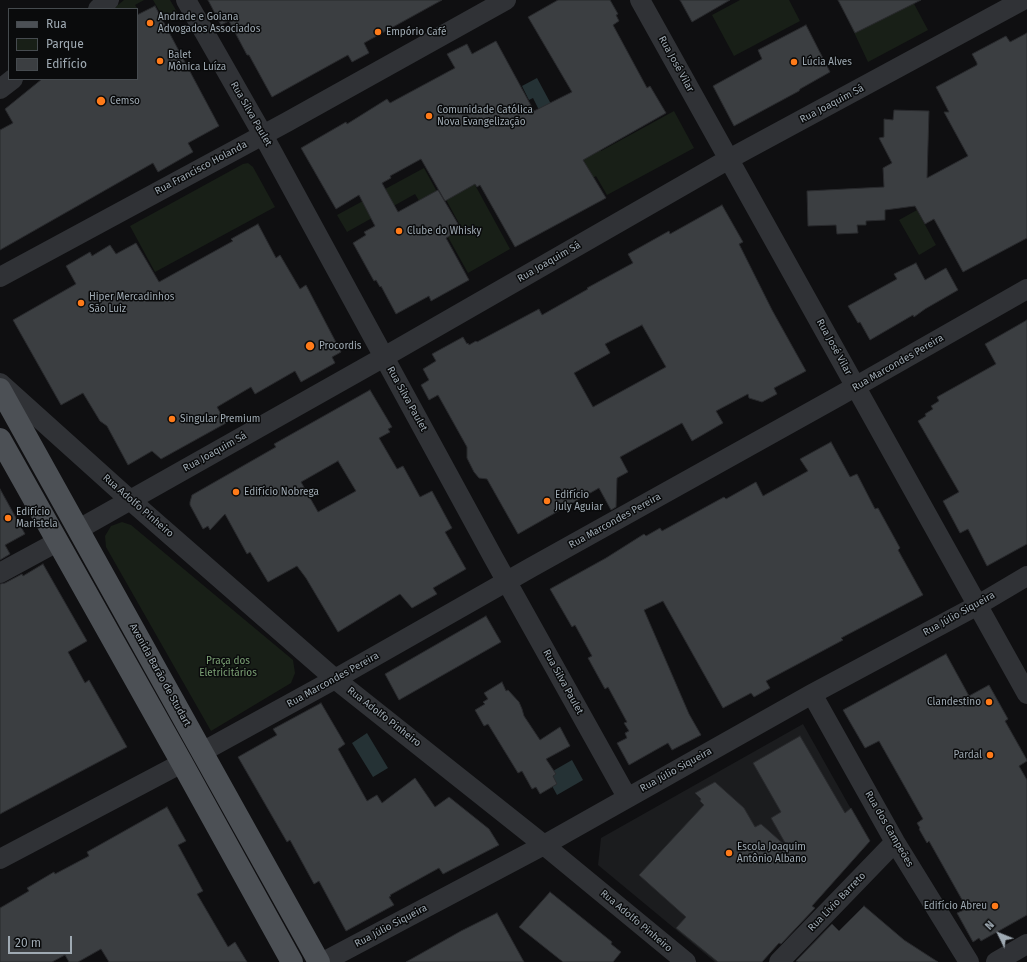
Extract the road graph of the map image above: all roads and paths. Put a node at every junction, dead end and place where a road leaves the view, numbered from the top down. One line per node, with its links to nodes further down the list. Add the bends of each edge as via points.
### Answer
1 (109, 0): 6 (street)
2 (186, 0): 9 (street, Rua Silva Paulet)
3 (506, 0): 9 (street, Rua Francisco Holanda)
4 (640, 0): 10 (street, Rua José Vilar)
5 (1023, 0): 10 (street, Rua Joaquim Sá)
6 (99, 8)
7 (12, 80): 8 (street)
8 (0, 89)
9 (263, 134): 11 (street, Rua Francisco Holanda); 13 (street, Rua Silva Paulet)
10 (729, 159): 13 (street, Rua Joaquim Sá); 15 (street, Rua José Vilar)
11 (0, 277)
12 (1027, 289): 15 (street, Rua Marcondes Pereira)
13 (384, 357): 18 (street, Rua Joaquim Sá); 23 (street, Rua Silva Paulet)
14 (0, 383): 18 (street, Rua Adolfo Pinheiro)
15 (856, 387): 23 (street, Rua Marcondes Pereira); 24 (street, Rua José Vilar)
16 (0, 389): 19 (main road, Avenida Barão de Studart)
17 (0, 439): 20 (main road)
18 (130, 500): 19 (street, Rua Joaquim Sá); 25 (street, Rua Adolfo Pinheiro)
19 (78, 530): 28 (main road, Avenida Barão de Studart)
20 (57, 542): 21 (street); 29 (main road)
21 (0, 573)
22 (1027, 576): 24 (street, Rua Júlio Siqueira)
23 (506, 581): 25 (street, Rua Marcondes Pereira); 30 (street, Rua Silva Paulet)
24 (978, 604): 26 (street, Rua Júlio Siqueira); 27 (street, Rua José Vilar)
25 (335, 679): 28 (street, Rua Marcondes Pereira); 32 (street, Rua Adolfo Pinheiro)
26 (812, 694): 30 (street, Rua Júlio Siqueira); 31 (street, Rua dos Campeões)
27 (1027, 694)
28 (202, 752): 36 (main road, Avenida Barão de Studart)
29 (182, 763): 33 (street); 35 (main road)
30 (627, 797): 32 (street, Rua Júlio Siqueira)
31 (895, 842): 39 (street, Rua Lívio Barreto); 40 (street, Rua dos Campeões)
32 (544, 845): 37 (street, Rua Júlio Siqueira); 38 (street, Rua Adolfo Pinheiro)
33 (0, 859)
34 (1027, 944): 41 (street)
35 (292, 962)
36 (319, 962)
37 (323, 962)
38 (686, 962)
39 (779, 962)
40 (969, 962)
41 (996, 962)

